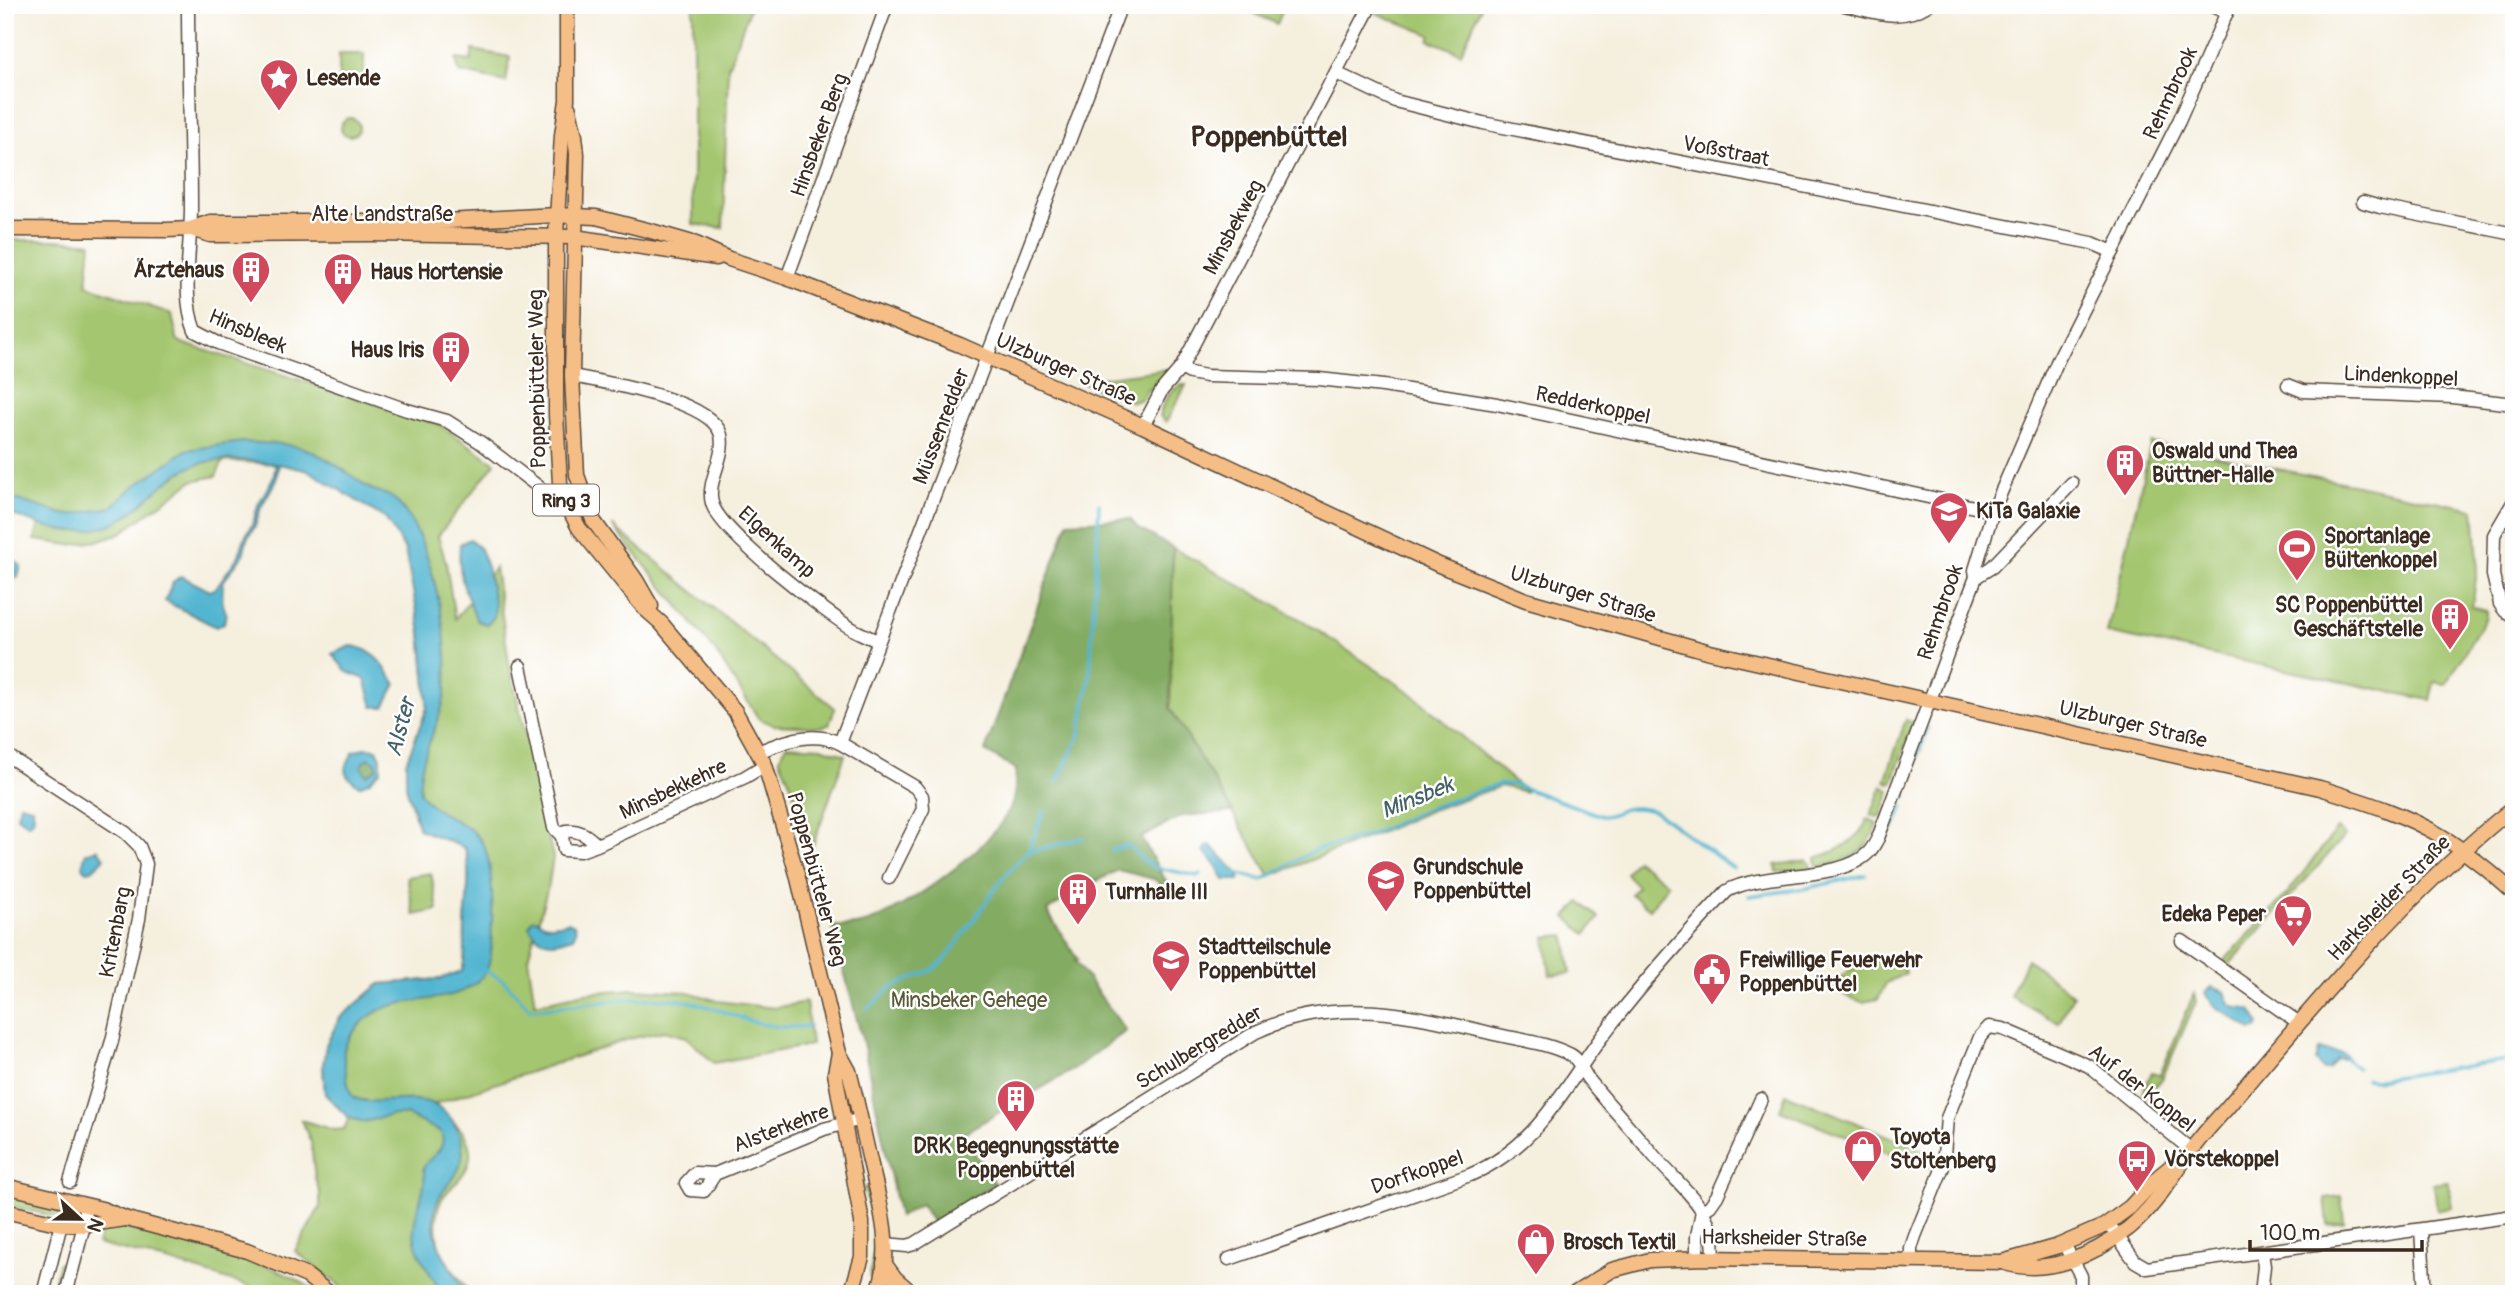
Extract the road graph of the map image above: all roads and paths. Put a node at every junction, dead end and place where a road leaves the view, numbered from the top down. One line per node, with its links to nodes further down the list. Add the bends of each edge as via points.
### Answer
1 (188, 5): 16 (street, Hinsbleek)
2 (567, 5): 11 (main road, Poppenbütteler Weg / Ring 3)
3 (887, 5): 22 (street, Hinsbeker Berg)
4 (1121, 5): 23 (street, Müssenredder)
5 (1371, 5): 10 (street, Minsbekweg)
6 (1844, 5): 7 (street, via 1910,15)
7 (1928, 5)
8 (2210, 5): 9 (street)
9 (2229, 9): 20 (street, Rehmbrook)
10 (1336, 73): 20 (street, Voßstraat, via 1395,101 1483,122 2092,243); 24 (street, Minsbekweg)
11 (567, 100): 13 (main road, Poppenbütteler Weg / Ring 3); 14 (main road, Poppenbütteler Weg / Ring 3, via 575,136)
12 (2363, 202): 17 (street)
13 (556, 215): 14 (main road, Ulzburger Straße); 16 (main road, Alte Landstraße, via 429,222 210,222); 18 (main road, Poppenbütteler Weg / Ring 3)
14 (575, 215): 19 (main road, Poppenbütteler Weg / Ring 3); 21 (main road, Ulzburger Straße, via 663,234)
15 (5, 229): 16 (main road, Alte Landstraße)
16 (190, 229): 18 (main road, Alte Landstraße, via 210,235); 30 (street, Hinsbleek, via 190,313 198,334 447,421)
17 (2514, 234)
18 (556, 236): 19 (main road, Alte Landstraße); 35 (main road, Poppenbütteler Weg / Ring 3, via 556,415 561,483 579,528)
19 (574, 237): 21 (main road, Ulzburger Straße); 25 (main road, Poppenbütteler Weg / Ring 3)
20 (2113, 252): 32 (street, Rehmbrook, via 2058,360)
21 (729, 259): 22 (main road, Ulzburger Straße)
22 (787, 278): 23 (main road, Ulzburger Straße)
23 (988, 357): 28 (main road, Ulzburger Straße); 36 (street, Müssenredder)
24 (1181, 368): 28 (street, Minsbekweg, via 1162,390); 32 (street, Redderkoppel, via 1206,376 1319,379 1497,404)
25 (572, 376): 35 (main road, Poppenbütteler Weg / Ring 3, via 577,475 584,499); 36 (street, Elgenkamp, via 638,390 709,418 721,436 711,497 714,509 739,539 799,588 841,621)
26 (2288, 385): 27 (street, Lindenkoppel, via 2302,391)
27 (2514, 404)
28 (1143, 426): 38 (main road, Ulzburger Straße, via 1439,565 1526,600 1710,652)
29 (2072, 483): 33 (street, via 1992,567)
30 (540, 488)
31 (2514, 501): 34 (street, via 2494,535 2493,575 2500,604)
32 (1993, 511): 33 (street, Rehmbrook)
33 (1976, 577): 38 (street, Rehmbrook)
34 (2514, 616)
35 (661, 623): 40 (main road, Poppenbütteler Weg / Ring 3, via 735,711)
36 (878, 641): 39 (street, Müssenredder)
37 (520, 666): 42 (street, Minsbekkehre, via 554,828 562,836 572,830 589,836 597,845)
38 (1928, 699): 44 (main road, Ulzburger Straße, via 2320,788 2410,820); 50 (street, Rehmbrook, via 1870,852 1839,867 1727,891 1658,967)
39 (840, 743): 40 (street, via 828,737 807,737); 45 (street, via 915,787 922,796 923,810)
40 (758, 752): 42 (main road, Poppenbütteler Weg / Ring 3)
41 (5, 754): 56 (street, Kritenbarg, via 126,833 139,846 146,864 135,940 112,1041)
42 (765, 765): 49 (main road, Poppenbütteler Weg / Ring 3, via 797,874)
43 (2514, 807): 44 (main road, Harksheider Straße)
44 (2463, 851): 46 (main road, Ulzburger Straße); 48 (main road, Harksheider Straße)
45 (889, 878)
46 (2514, 892)
47 (2182, 941): 48 (street)
48 (2299, 1023): 54 (main road, Harksheider Straße)
49 (839, 1053): 52 (main road, Poppenbütteler Weg / Ring 3, via 849,1071); 53 (main road, Poppenbütteler Weg / Ring 3, via 835,1073)
50 (1581, 1068): 60 (street, Schulbergredder); 68 (street, Schulbergredder, via 1574,1056 1541,1044 1420,1016 1357,1011 1285,1019 1256,1032 914,1244); 73 (street, Dorfkoppel, via 1517,1147 1487,1168)
51 (1761, 1099): 60 (street, via 1717,1196)
52 (861, 1119): 53 (street, Alsterkehre); 68 (main road, Poppenbütteler Weg / Ring 3)
53 (844, 1123): 55 (street, Alsterkehre); 78 (main road, Poppenbütteler Weg / Ring 3, via 863,1222 862,1257)
54 (2191, 1150): 63 (main road, Harksheider Straße); 67 (main road, Harksheider Straße, via 2157,1200); 75 (street, Auf der Koppel, via 2089,1066 1989,1027 1980,1037 1947,1118 1943,1167 1915,1236)
55 (715, 1174)
56 (70, 1182)
57 (5, 1186): 58 (main road)
58 (78, 1203): 62 (main road); 64 (street); 65 (street)
59 (5, 1211): 64 (main road)
60 (1702, 1211): 71 (street); 72 (street, Schulbergredder, via 1711,1227)
61 (2514, 1216): 66 (street)
62 (127, 1219): 65 (main road); 81 (main road, via 265,1258 307,1276)
63 (2108, 1223): 67 (street); 69 (main road, Harksheider Straße)
64 (61, 1224): 65 (main road); 79 (street)
65 (84, 1225): 80 (street)
66 (2421, 1230): 70 (street); 87 (street)
67 (2117, 1237): 70 (street, via 2135,1261 2147,1268); 74 (main road, Harksheider Straße)
68 (886, 1244): 77 (main road, Poppenbütteler Weg / Ring 3)
69 (2064, 1244): 74 (street); 76 (main road, Harksheider Straße)
70 (2262, 1253): 86 (street)
71 (1697, 1258): 72 (main road, Harksheider Straße); 84 (main road, Harksheider Straße, via 1633,1263 1612,1270)
72 (1714, 1258): 75 (main road, Harksheider Straße)
73 (1229, 1259)
74 (2072, 1260): 76 (main road, Harksheider Straße, via 2036,1267); 85 (street, via 2081,1276)
75 (1911, 1262): 76 (main road, Harksheider Straße)
76 (2002, 1262)
77 (884, 1263): 82 (main road, Poppenbütteler Weg / Ring 3); 83 (main road)
78 (854, 1290)
79 (43, 1294)
80 (66, 1294)
81 (330, 1294)
82 (877, 1294)
83 (912, 1294)
84 (1574, 1294)
85 (2081, 1294)
86 (2261, 1294)
87 (2425, 1294)

